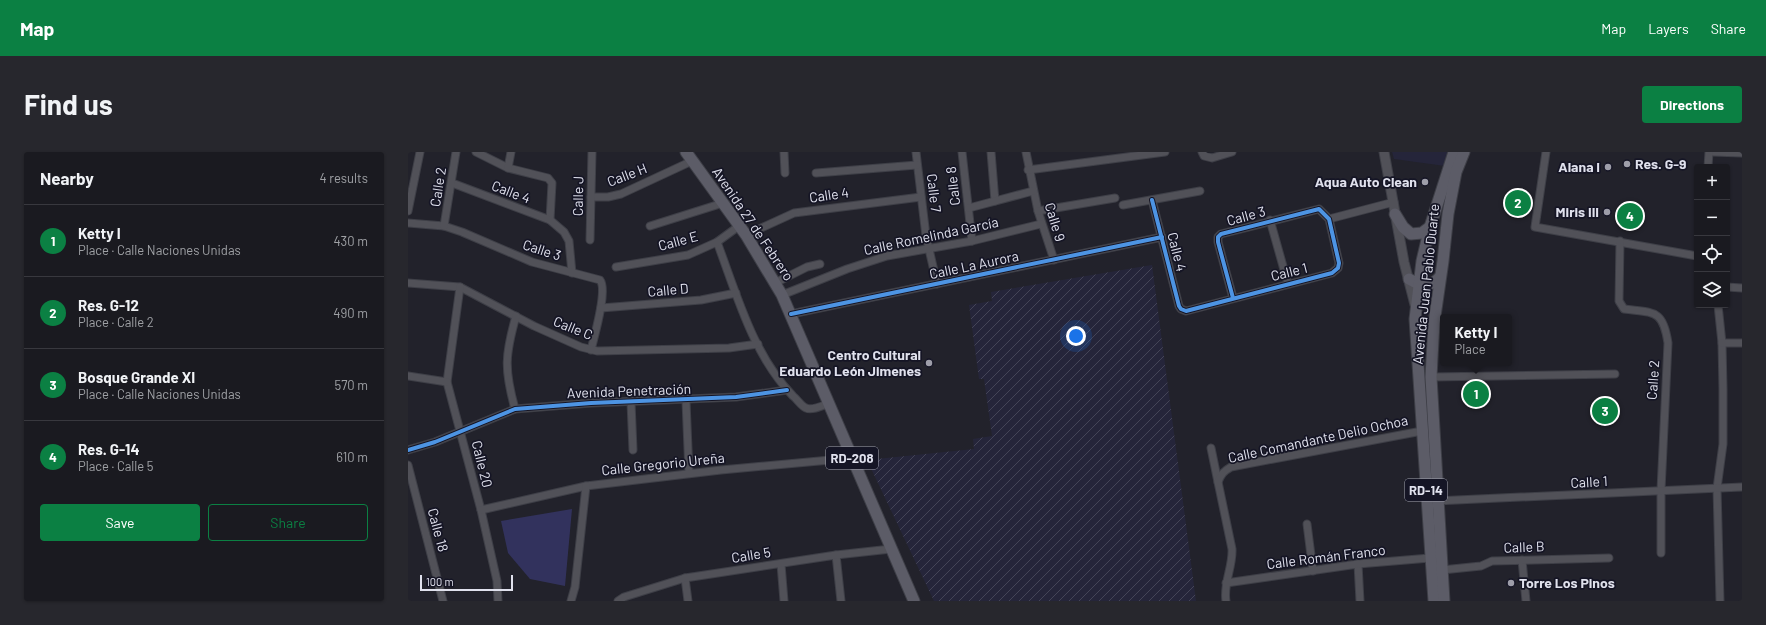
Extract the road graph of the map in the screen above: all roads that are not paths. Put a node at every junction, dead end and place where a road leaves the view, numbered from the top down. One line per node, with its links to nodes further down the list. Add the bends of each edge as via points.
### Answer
1 (420, 152): 40 (street)
2 (456, 152): 28 (street, Calle 2)
3 (476, 152): 24 (street)
4 (511, 152): 24 (street)
5 (592, 152): 31 (street, Calle J)
6 (784, 152): 26 (street)
7 (916, 152): 23 (street, Calle 7)
8 (962, 152): 39 (street, Calle 8)
9 (991, 152): 35 (street)
10 (1026, 152): 25 (street)
11 (1165, 152): 25 (street)
12 (1202, 152): 13 (street, via 1204,156 1212,158)
13 (1232, 152)
14 (1384, 152): 36 (street)
15 (1464, 152): 21 (main road, RD-14)
16 (1546, 152): 56 (street, via 1535,227)
17 (1709, 152): 22 (street)
18 (1712, 152): 19 (street)
19 (1742, 153)
20 (689, 156): 31 (street, Calle H, via 621,194); 37 (main road, Avenida 27 de Febrero / RD-208)
21 (1455, 158): 50 (main road, Avenida Juan Pablo Duarte / RD-14); 62 (main road, Avenida Juan Pablo Duarte / RD-14)
22 (1708, 164)
23 (917, 165): 27 (street); 32 (street, Calle 7)
24 (508, 168): 44 (street, via 548,178 552,184)
25 (1028, 170): 29 (street, Calle 9)
26 (785, 173)
27 (816, 173)
28 (452, 183): 44 (street, Calle 4); 48 (street, Calle 2)
29 (1033, 191): 35 (street); 41 (street, Calle 9)
30 (1200, 191): 34 (street)
31 (591, 197): 54 (street, Calle J)
32 (921, 197): 51 (street, Calle 4, via 794,213); 59 (street, Calle 7)
33 (1116, 198): 41 (street)
34 (1152, 200): 38 (street); 53 (street, Calle 4)
35 (995, 201): 39 (street)
36 (1394, 202): 42 (street); 43 (street)
37 (723, 203): 49 (street); 51 (main road, Avenida 27 de Febrero / RD-208)
38 (1123, 206)
39 (969, 208): 55 (street, Calle 8)
40 (408, 211)
41 (1038, 211): 47 (street, Calle 9)
42 (1395, 214): 52 (main road); 67 (street)
43 (1329, 219): 45 (street, Calle 3, via 1319,209); 71 (street, Calle 1, via 1338,268 1332,273)
44 (550, 220): 65 (street, Calle 4, via 564,232 569,241)
45 (1270, 220): 71 (street); 78 (street, Calle 3, via 1218,237)
46 (408, 224): 48 (street, Calle 3)
47 (1041, 224): 55 (street, Calle Romelinda García); 61 (street, Calle 9)
48 (444, 226): 65 (street, Calle 3, via 532,262)
49 (650, 226)
50 (1430, 227): 52 (main road, via 1422,233); 58 (main road, Avenida Juan Pablo Duarte / RD-14)
51 (742, 230): 57 (street, Calle E); 69 (main road, Avenida 27 de Febrero / RD-208)
52 (1411, 234): 58 (main road)
53 (1162, 237): 61 (street, Calle La Aurora); 82 (street, Calle 4)
54 (590, 240)
55 (972, 240): 59 (street, Calle Romelinda García)
56 (1620, 241): 60 (street); 110 (street, Calle 2, via 1621,306 1624,309 1655,315 1665,327 1668,343)
57 (717, 242): 64 (street, Calle E, via 688,255); 76 (street)
58 (1426, 243): 62 (main road, via 1439,253); 72 (main road, Avenida Juan Pablo Duarte / RD-14)
59 (930, 249): 70 (street, Calle 7); 77 (street, Calle Romelinda García, via 881,258)
60 (1694, 255)
61 (1054, 260): 70 (street, Calle La Aurora)
62 (1443, 261): 66 (main road, Avenida Juan Pablo Duarte / RD-14)
63 (820, 264): 69 (street, via 807,267)
64 (616, 267)
65 (572, 273): 80 (street, Calle 3, via 602,282)
66 (1440, 277): 72 (main road, via 1432,284); 91 (main road, Avenida Juan Pablo Duarte / RD-14)
67 (1409, 279): 72 (main road); 79 (street)
68 (410, 283): 73 (street, Calle C)
69 (775, 283): 77 (main road, Avenida 27 de Febrero / RD-208)
70 (937, 284): 83 (street, Calle La Aurora)
71 (1288, 284): 78 (street, Calle 1)
72 (1419, 284): 79 (main road, Avenida Juan Pablo Duarte / RD-14)
73 (460, 287): 84 (street, Calle C); 92 (street, Calle 20)
74 (1730, 287): 75 (street)
75 (1742, 288)
76 (736, 293): 80 (street, Calle D, via 700,300); 87 (street)
77 (782, 295): 83 (main road, Avenida 27 de Febrero / RD-208)
78 (1233, 298): 82 (street, Calle 1, via 1186,310)
79 (1415, 307): 98 (main road, Avenida Juan Pablo Duarte / RD-14)
80 (601, 308): 88 (street, Calle 3)
81 (1718, 308): 85 (street)
82 (1181, 309)
83 (791, 314): 96 (main road, Avenida 27 de Febrero / RD-208)
84 (516, 316): 88 (street, Calle C); 97 (street, via 506,358)
85 (1722, 343): 86 (street); 109 (street, via 1723,444)
86 (1742, 343)
87 (758, 344): 88 (street, Calle C, via 693,350); 93 (street, via 772,370)
88 (591, 350)
89 (1615, 374): 91 (street)
90 (408, 376): 92 (street)
91 (1431, 377): 111 (main road, Avenida Juan Pablo Duarte / RD-14)
92 (447, 382): 99 (street, Calle 20)
93 (787, 390): 94 (street, Avenida Penetración); 96 (street, via 808,409)
94 (686, 400): 95 (street, Avenida Penetración); 105 (street)
95 (631, 402): 97 (street, Avenida Penetración); 102 (street)
96 (830, 403): 103 (main road, Avenida 27 de Febrero / RD-208)
97 (514, 409): 99 (street, Avenida Penetración)
98 (1422, 431): 106 (street, Calle Comandante Delio Ochoa, via 1232,467); 111 (main road, Avenida Juan Pablo Duarte / RD-14)
99 (461, 432): 101 (street, Avenida Penetración); 112 (street, Calle 20)
100 (1211, 448): 106 (street)
101 (408, 450)
102 (633, 450)
103 (852, 458): 105 (street, Calle Gregorio Ureña); 114 (main road, Avenida 27 de Febrero / RD-208)
104 (408, 465): 126 (street, Calle 18)
105 (689, 473): 107 (street, Calle Gregorio Ureña)
106 (1219, 478): 125 (street, via 1232,549)
107 (586, 486): 112 (street, Calle Gregorio Ureña); 128 (street, via 575,587)
108 (1742, 487): 109 (street, Calle 1)
109 (1718, 488): 110 (street, Calle 1); 139 (street)
110 (1661, 490): 111 (street, Calle 1); 115 (street, Calle 2)
111 (1432, 502): 117 (main road, Avenida Juan Pablo Duarte / RD-14); 123 (main road, Avenida Juan Pablo Duarte / RD-14)
112 (481, 510): 127 (street, Calle 20, via 497,581)
113 (1307, 524): 122 (street)
114 (891, 549): 116 (street, Calle 5); 133 (main road, Avenida 27 de Febrero / RD-208)
115 (1661, 553)
116 (836, 555): 120 (street, Calle 5); 132 (street)
117 (1430, 558): 121 (street, Calle Román Franco); 136 (main road, Avenida Juan Pablo Duarte / RD-14)
118 (1608, 558): 119 (street, Calle B)
119 (1522, 560): 123 (street, Calle B, via 1492,561 1481,566); 138 (street)
120 (780, 564): 124 (street, Calle 5); 131 (street)
121 (1358, 564): 122 (street, Calle Román Franco); 135 (street)
122 (1313, 570): 125 (street, Calle Román Franco)
123 (1442, 570): 137 (main road, Avenida Juan Pablo Duarte / RD-14)
124 (685, 578): 129 (street, Calle 5); 130 (street)
125 (1226, 583): 134 (street)
126 (443, 601)
127 (498, 601)
128 (571, 601)
129 (618, 601)
130 (688, 601)
131 (784, 601)
132 (841, 601)
133 (914, 601)
134 (1226, 601)
135 (1360, 601)
136 (1434, 601)
137 (1444, 601)
138 (1526, 601)
139 (1720, 601)

